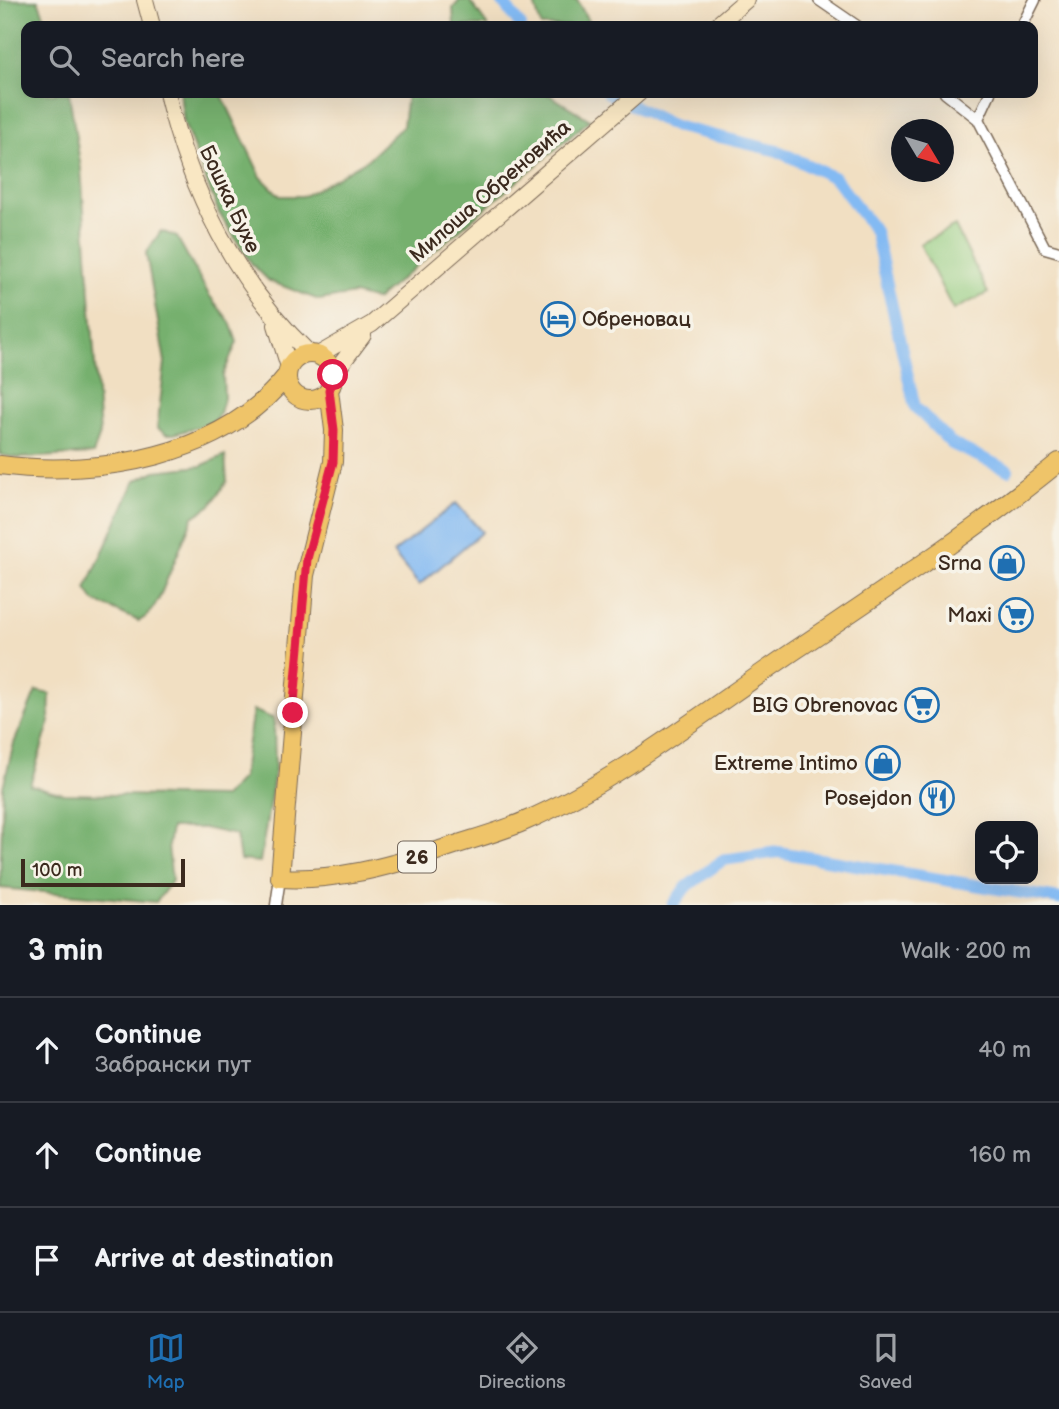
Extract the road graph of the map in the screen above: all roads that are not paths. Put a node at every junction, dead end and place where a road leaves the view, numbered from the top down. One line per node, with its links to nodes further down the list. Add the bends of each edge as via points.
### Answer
1 (145, 0): 5 (street)
2 (746, 0): 6 (street)
3 (819, 0): 7 (street)
4 (1035, 0): 8 (street)
5 (151, 21)
6 (722, 21)
7 (850, 21)
8 (1024, 21)
9 (168, 98): 15 (street, Бошка Бухе, via 179,139 216,229)
10 (633, 98): 16 (street, Милоша Обреновића)
11 (951, 98): 13 (street)
12 (988, 98): 13 (street)
13 (978, 119): 14 (street, via 1045,248)
14 (1059, 252)
15 (272, 316): 17 (street, Бошка Бухе); 18 (street, Бошка Бухе)
16 (372, 324): 17 (street, Милоша Обреновића); 19 (street, Милоша Обреновића)
17 (314, 354): 18 (main road, via 300,356); 19 (main road, via 328,362)
18 (288, 371): 20 (main road, via 291,390); 21 (main road, via 265,402)
19 (331, 382): 20 (main road); 22 (main road)
20 (305, 398): 21 (main road); 22 (main road)
21 (233, 424): 24 (main road, via 172,449 113,463 55,469)
22 (333, 446): 25 (main road, via 331,476 305,575)
23 (1059, 462): 25 (main road, 26, via 930,558 618,770 553,808 392,866 309,879)
24 (0, 465)
25 (280, 878): 26 (street)
26 (276, 905)

